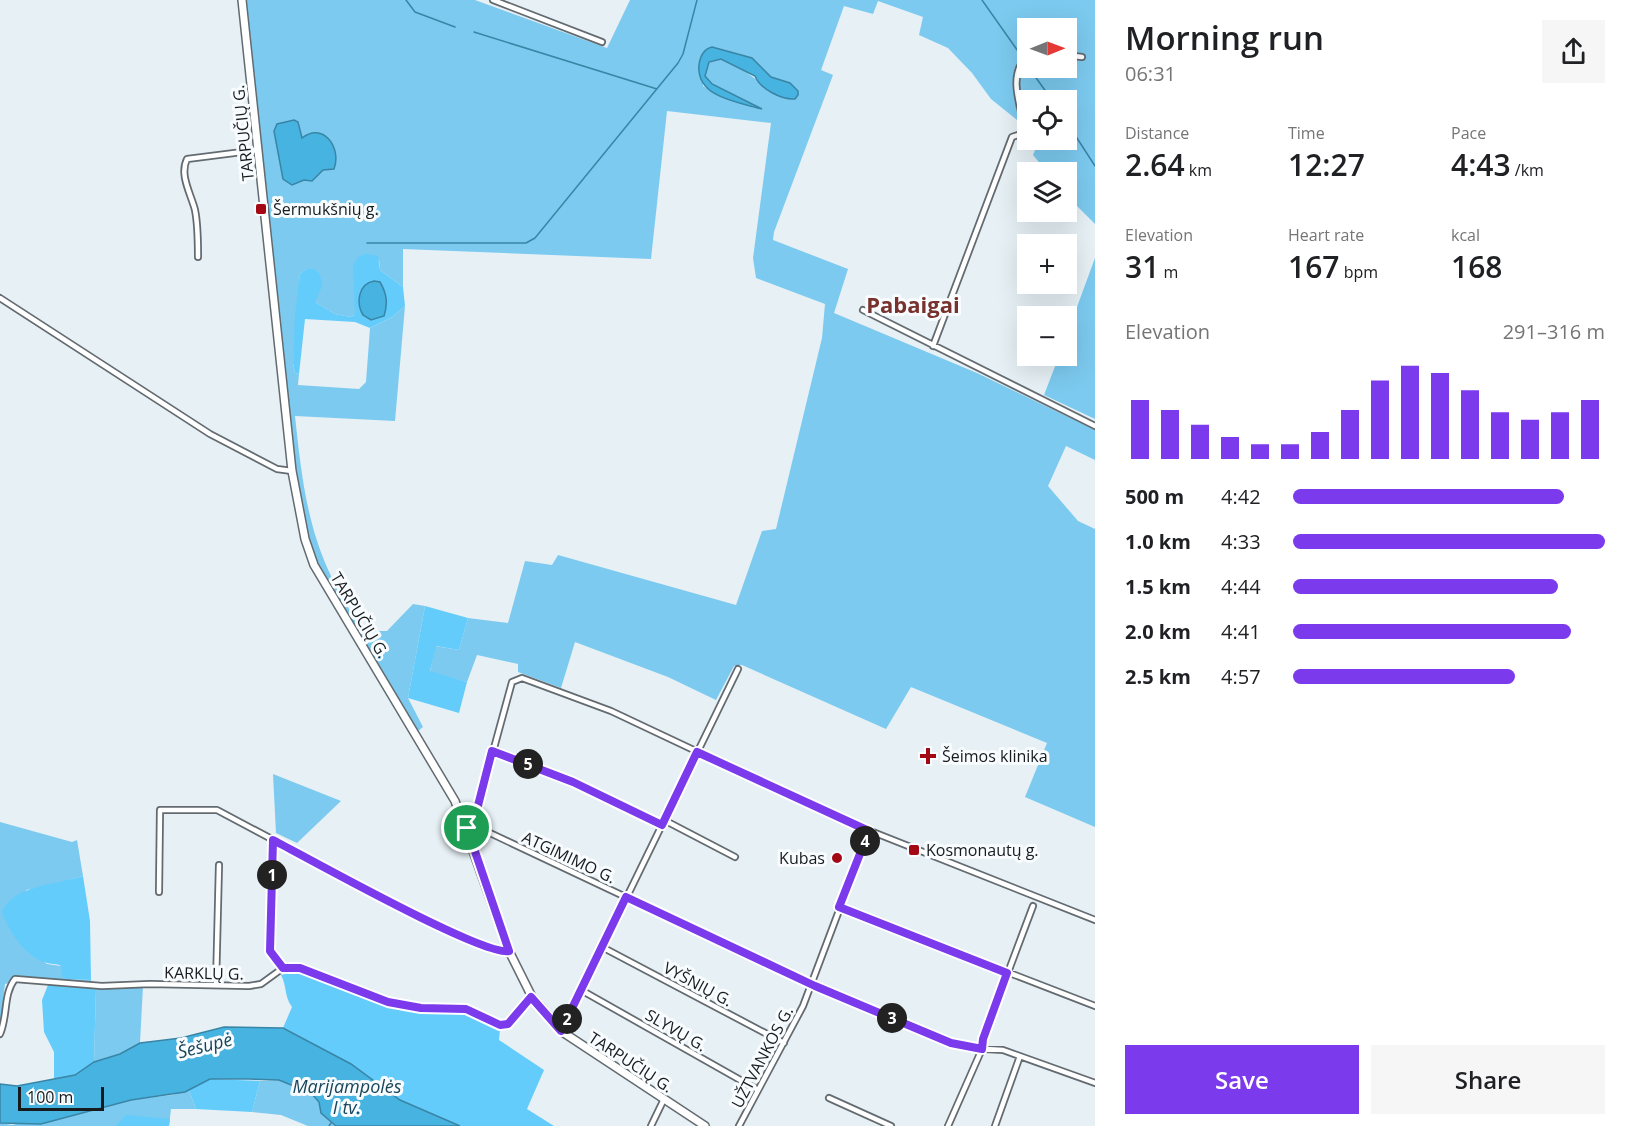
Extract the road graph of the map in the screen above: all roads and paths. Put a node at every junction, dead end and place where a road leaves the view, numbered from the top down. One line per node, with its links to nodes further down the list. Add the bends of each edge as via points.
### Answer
1 (242, 0): 7 (main road, TARPUČIŲ G.)
2 (493, 0): 3 (street)
3 (602, 42)
4 (1077, 56): 5 (street)
5 (1082, 57)
6 (1017, 71): 11 (street, via 1025,128 1012,137)
7 (258, 150): 8 (street, via 187,159 184,165 194,209); 13 (main road, TARPUČIŲ G.)
8 (198, 257)
9 (0, 298): 13 (street, via 210,434 277,470)
10 (863, 310): 11 (street)
11 (933, 346): 12 (street)
12 (1095, 426)
13 (292, 471): 18 (main road, TARPUČIŲ G., via 314,565)
14 (738, 669): 16 (street)
15 (492, 751): 16 (street, via 512,682 517,678 611,711); 17 (street); 18 (street)
16 (697, 752): 17 (street); 19 (street)
17 (663, 822): 21 (street); 24 (street)
18 (470, 827): 24 (street, ATGIMIMO G.); 29 (main road, TARPUČIŲ G.)
19 (869, 831): 26 (street, UŽTVANKOS G.); 27 (street)
20 (273, 840): 23 (street, via 217,810 160,810); 29 (street, via 398,906 477,943); 30 (street, via 270,951)
21 (735, 857)
22 (219, 865): 33 (street)
23 (159, 892)
24 (626, 897): 28 (street); 32 (street, ATGIMIMO G.)
25 (1033, 906): 31 (street)
26 (839, 907): 31 (street); 32 (street, UŽTVANKOS G.)
27 (1095, 920)
28 (602, 948): 34 (street); 39 (street, VYŠNIŲ G.)
29 (509, 951): 35 (main road, TARPUČIŲ G.)
30 (283, 968): 33 (street, KARKLŲ G., via 261,984); 35 (street, via 300,968 401,1005 466,1009 500,1025 508,1024)
31 (1007, 973): 36 (street); 40 (street)
32 (811, 984): 39 (street, UŽTVANKOS G.); 40 (street, ATGIMIMO G., via 951,1043)
33 (216, 985): 38 (street, KARKLŲ G., via 102,986 15,979 8,990)
34 (581, 990): 37 (street); 43 (street, SLYVŲ G.)
35 (531, 997): 37 (main road, TARPUČIŲ G.)
36 (1095, 1006)
37 (561, 1031): 45 (main road, TARPUČIŲ G.)
38 (0, 1034)
39 (784, 1042): 43 (street, UŽTVANKOS G.)
40 (982, 1049): 41 (street, ATGIMIMO G.); 50 (street)
41 (1020, 1056): 42 (street, ATGIMIMO G.); 51 (street)
42 (1095, 1083)
43 (758, 1090): 48 (street, UŽTVANKOS G.)
44 (830, 1098): 49 (street)
45 (664, 1099): 46 (street); 47 (main road, TARPUČIŲ G.)
46 (651, 1126)
47 (705, 1126)
48 (739, 1126)
49 (891, 1126)
50 (948, 1126)
51 (995, 1126)

